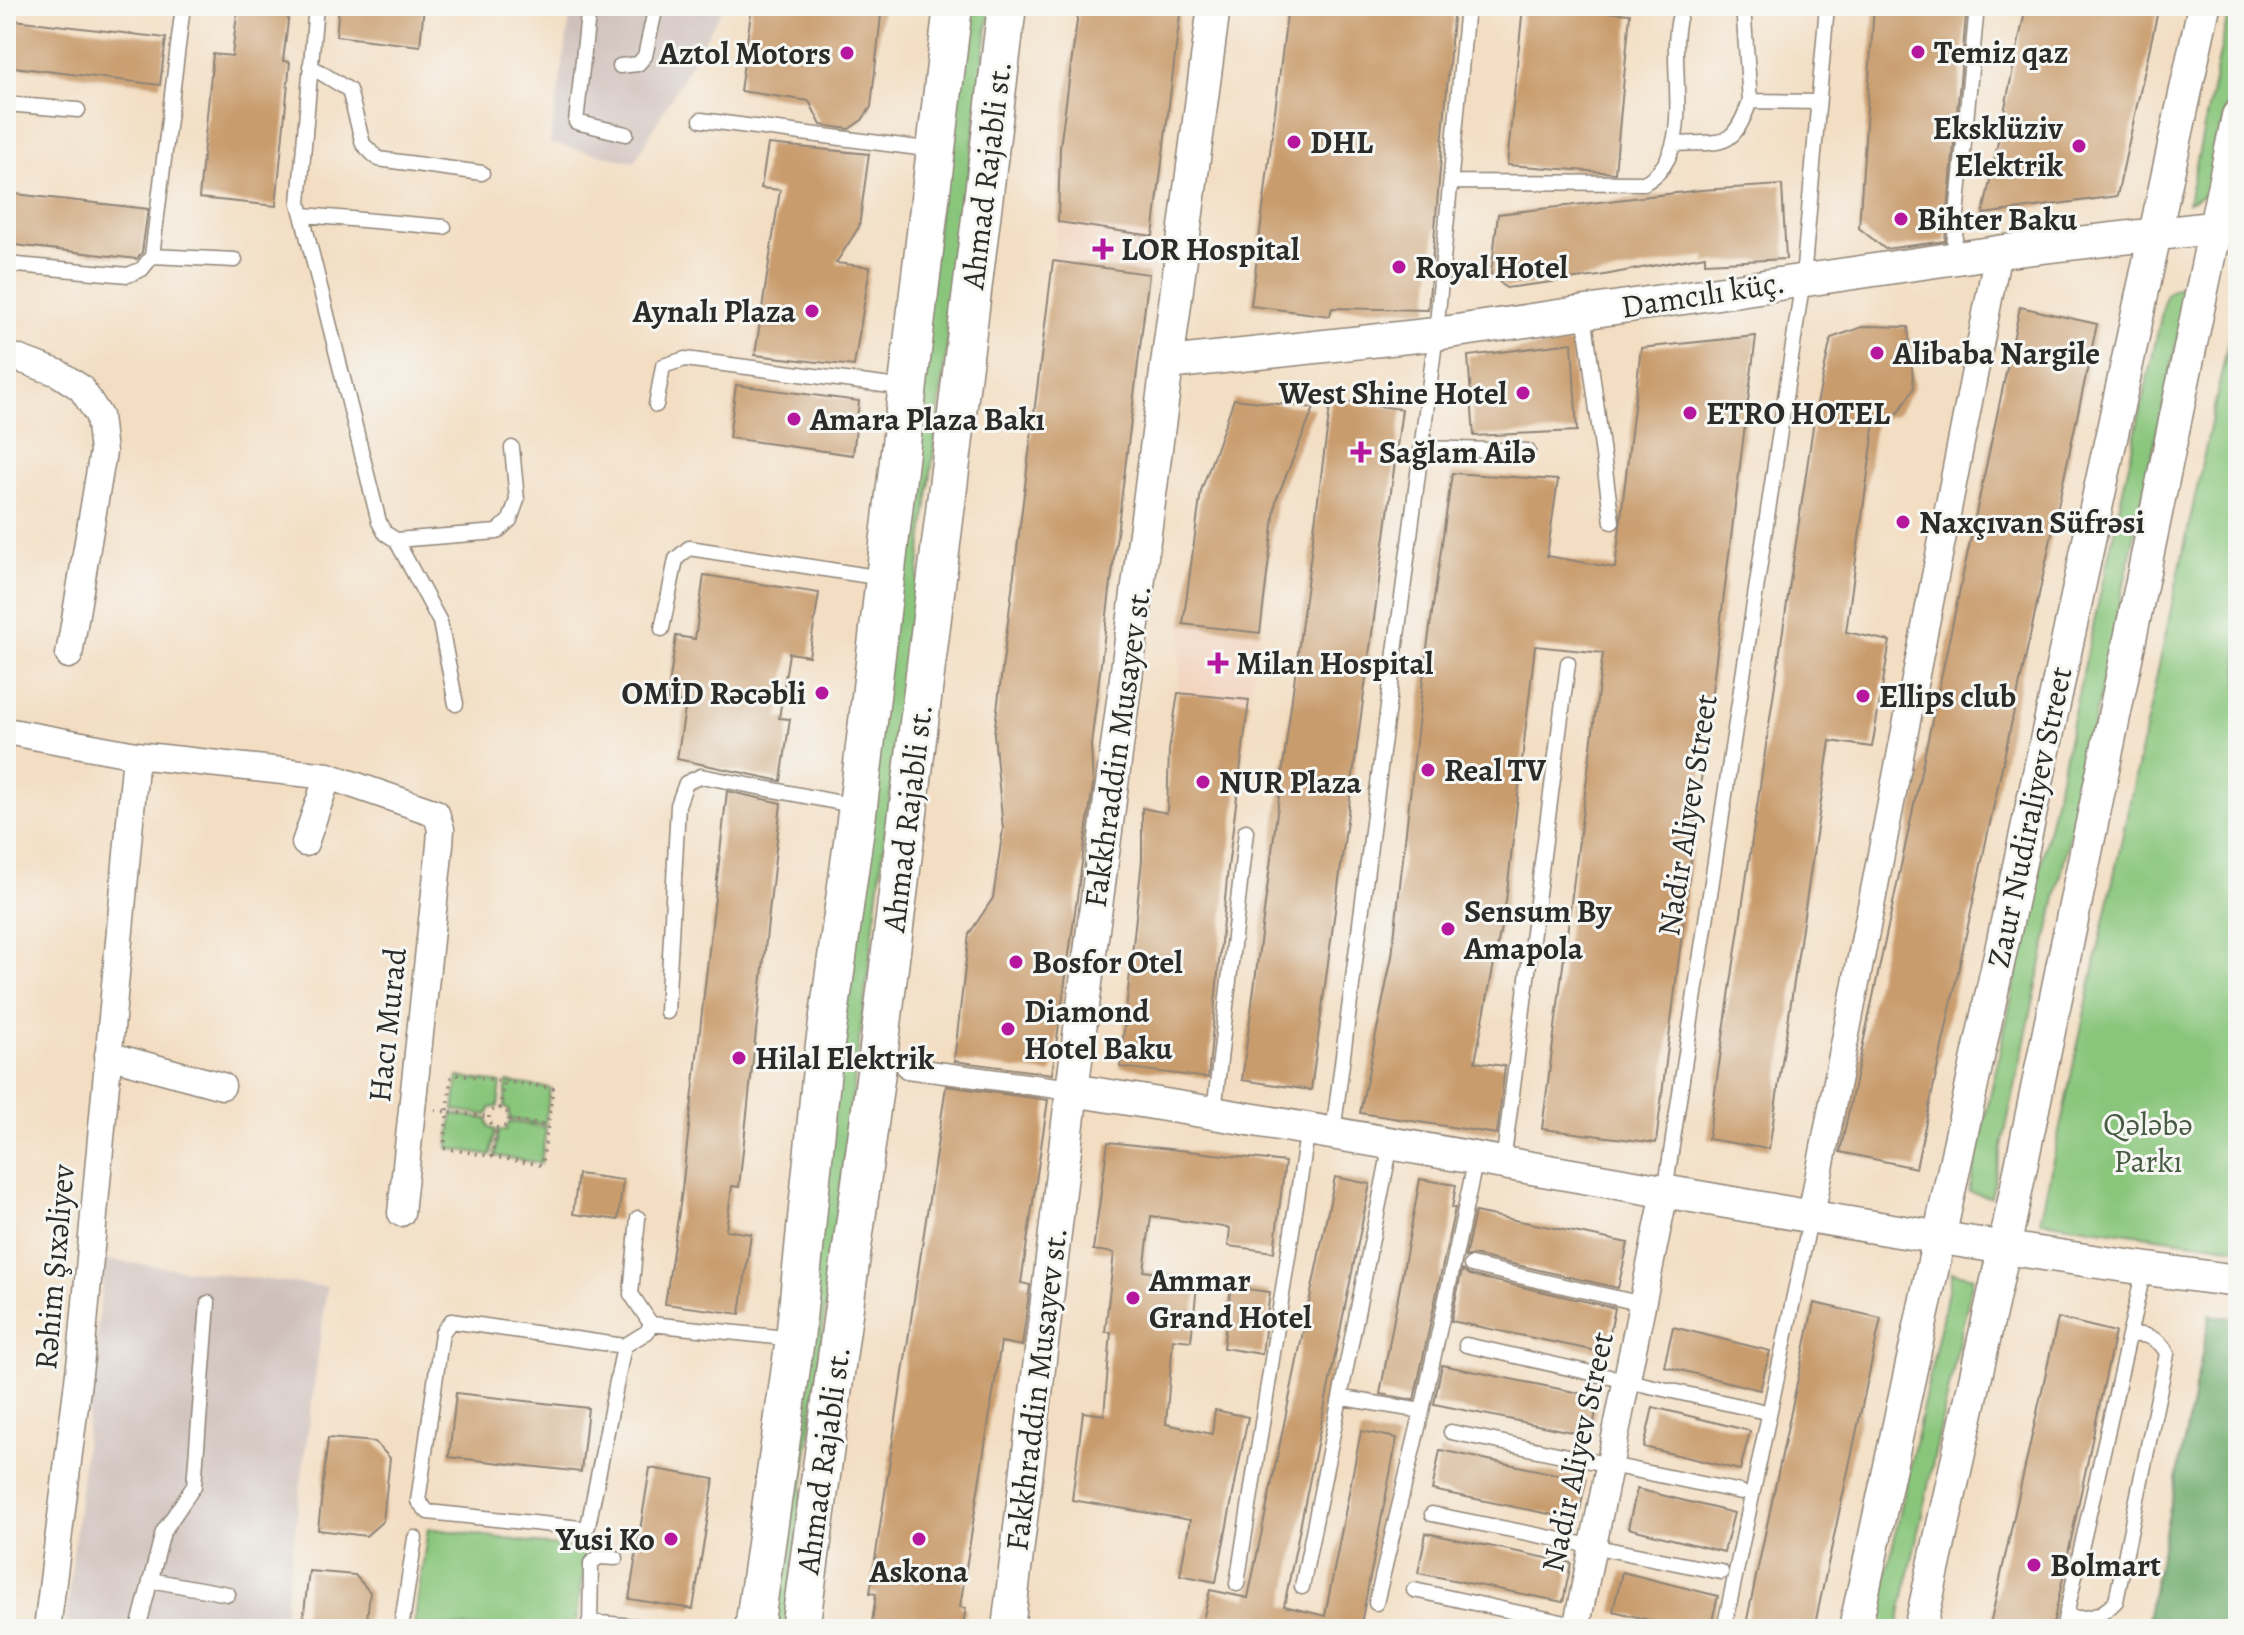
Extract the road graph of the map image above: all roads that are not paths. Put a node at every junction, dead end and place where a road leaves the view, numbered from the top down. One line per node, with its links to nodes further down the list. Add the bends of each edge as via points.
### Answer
1 (183, 6): 32 (lane)
2 (316, 6): 14 (lane)
3 (589, 6): 22 (lane, via 576,122)
4 (656, 6): 15 (lane, via 645,56 638,64)
5 (953, 6): 24 (main road, Ahmad Rajabli st.)
6 (1007, 6): 110 (main road, Ahmad Rajabli st., via 877,1065)
7 (1214, 6): 40 (street, Fakkhraddin Musayev st.)
8 (1467, 6): 26 (lane)
9 (1683, 6): 23 (lane)
10 (1743, 6): 16 (lane)
11 (1827, 6): 17 (lane, Nadir Aliyev Street)
12 (1977, 6): 33 (lane)
13 (2204, 6): 30 (street, Zaur Nudiraliyev Street)
14 (310, 66): 25 (lane, via 349,90 363,144 378,159); 27 (lane, via 299,189)
15 (620, 66)
16 (1750, 101): 17 (lane); 23 (lane, via 1739,131 1726,141)
17 (1818, 102): 36 (lane, Nadir Aliyev Street)
18 (6, 104): 19 (lane)
19 (78, 110)
20 (2238, 116): 28 (street, Zaur Nudiraliyev Street)
21 (701, 120): 24 (lane)
22 (626, 134)
23 (1674, 144): 26 (lane, via 1665,164 1644,183)
24 (935, 150): 41 (main road, Ahmad Rajabli st.)
25 (482, 173)
26 (1452, 182): 38 (lane)
27 (304, 215): 29 (lane); 47 (lane, via 379,522)
28 (2226, 226): 30 (street, Damcılı küç.); 73 (street, Zaur Nudiraliyev Street)
29 (444, 227)
30 (2154, 233): 31 (street, Damcılı küç.); 72 (street, Zaur Nudiraliyev Street)
31 (1998, 252): 33 (street, Damcılı küç.); 70 (street)
32 (152, 256): 34 (lane); 35 (lane, via 128,275)
33 (1953, 258): 36 (street, Damcılı küç.)
34 (235, 260)
35 (6, 264)
36 (1803, 279): 37 (street, Damcılı küç.); 68 (lane, Nadir Aliyev Street)
37 (1584, 312): 38 (street, Damcılı küç.); 46 (lane)
38 (1436, 334): 40 (street, Damcılı küç.); 44 (lane)
39 (6, 354): 50 (street, via 58,373 81,388 99,416 103,452)
40 (1168, 363): 63 (street, Fakkhraddin Musayev st.)
41 (907, 388): 42 (lane, via 685,359 663,366); 48 (main road, Ahmad Rajabli st.)
42 (656, 405)
43 (512, 448): 47 (lane, via 517,500 510,520 497,532)
44 (1421, 448): 45 (lane); 65 (lane)
45 (1528, 451)
46 (1612, 522)
47 (396, 540): 52 (lane, via 440,622)
48 (882, 579): 49 (lane, via 689,548 676,559); 56 (main road, Ahmad Rajabli st.)
49 (662, 629)
50 (69, 655)
51 (1568, 663): 67 (lane)
52 (456, 704)
53 (6, 731): 54 (street)
54 (136, 755): 55 (street); 60 (street, Rəhim Şıxəliyev)
55 (328, 776): 58 (street); 69 (street, Hacı Murad, via 436,813 441,829)
56 (858, 806): 59 (lane, via 701,776 686,783 678,805); 81 (main road, Ahmad Rajabli st., via 823,1059)
57 (1246, 831): 64 (lane)
58 (305, 843)
59 (667, 1012)
60 (108, 1055): 62 (street); 105 (street, Rəhim Şıxəliyev, via 81,1357)
61 (907, 1068): 63 (street)
62 (222, 1086)
63 (1072, 1090): 64 (street); 111 (street, Fakkhraddin Musayev st.)
64 (1214, 1112): 65 (street)
65 (1320, 1130): 66 (street); 97 (lane)
66 (1391, 1143): 67 (street); 85 (lane)
67 (1489, 1161): 68 (street); 86 (lane)
68 (1665, 1192): 70 (street); 78 (street, Nadir Aliyev Street)
69 (401, 1213)
70 (1811, 1215): 72 (street); 112 (lane)
71 (638, 1218): 79 (lane, via 631,1294)
72 (1940, 1240): 73 (street); 113 (street, Zaur Nudiraliyev Street)
73 (2004, 1249): 75 (street); 114 (street, Zaur Nudiraliyev Street)
74 (1471, 1265): 78 (lane)
75 (2144, 1269): 76 (street); 80 (lane)
76 (2238, 1281)
77 (208, 1303): 96 (lane, via 194,1486 163,1532)
78 (1643, 1304): 84 (street, Nadir Aliyev Street)
79 (651, 1324): 81 (lane); 83 (lane)
80 (2129, 1336): 102 (lane); 102 (lane, via 2152,1338 2167,1354 2116,1601 2097,1616)
81 (795, 1339): 109 (main road, Ahmad Rajabli st.)
82 (1466, 1345): 84 (lane)
83 (624, 1346): 83 (lane, via 451,1321 442,1333 418,1501 422,1507 428,1512 588,1526)
84 (1626, 1382): 87 (lane); 89 (street, Nadir Aliyev Street)
85 (1343, 1398): 86 (lane); 98 (lane)
86 (1422, 1411): 101 (lane)
87 (1762, 1411)
88 (1451, 1432): 89 (lane)
89 (1610, 1466): 90 (lane); 93 (street, Nadir Aliyev Street)
90 (1741, 1492)
91 (1432, 1514): 93 (lane)
92 (415, 1538): 107 (lane)
93 (1591, 1545): 95 (lane); 104 (street, Nadir Aliyev Street)
94 (616, 1558): 103 (lane, via 599,1557 591,1563)
95 (1721, 1572)
96 (150, 1580): 100 (lane); 106 (lane)
97 (1237, 1584)
98 (1302, 1587)
99 (1414, 1590): 104 (lane)
100 (228, 1594)
101 (1376, 1603)
102 (2064, 1623)
103 (589, 1625): 108 (lane)
104 (1582, 1628)
105 (47, 1629)
106 (138, 1629)
107 (401, 1629)
108 (667, 1629)
109 (754, 1629)
110 (800, 1629)
111 (1008, 1629)
112 (1724, 1629)
113 (1855, 1629)
114 (1920, 1629)

